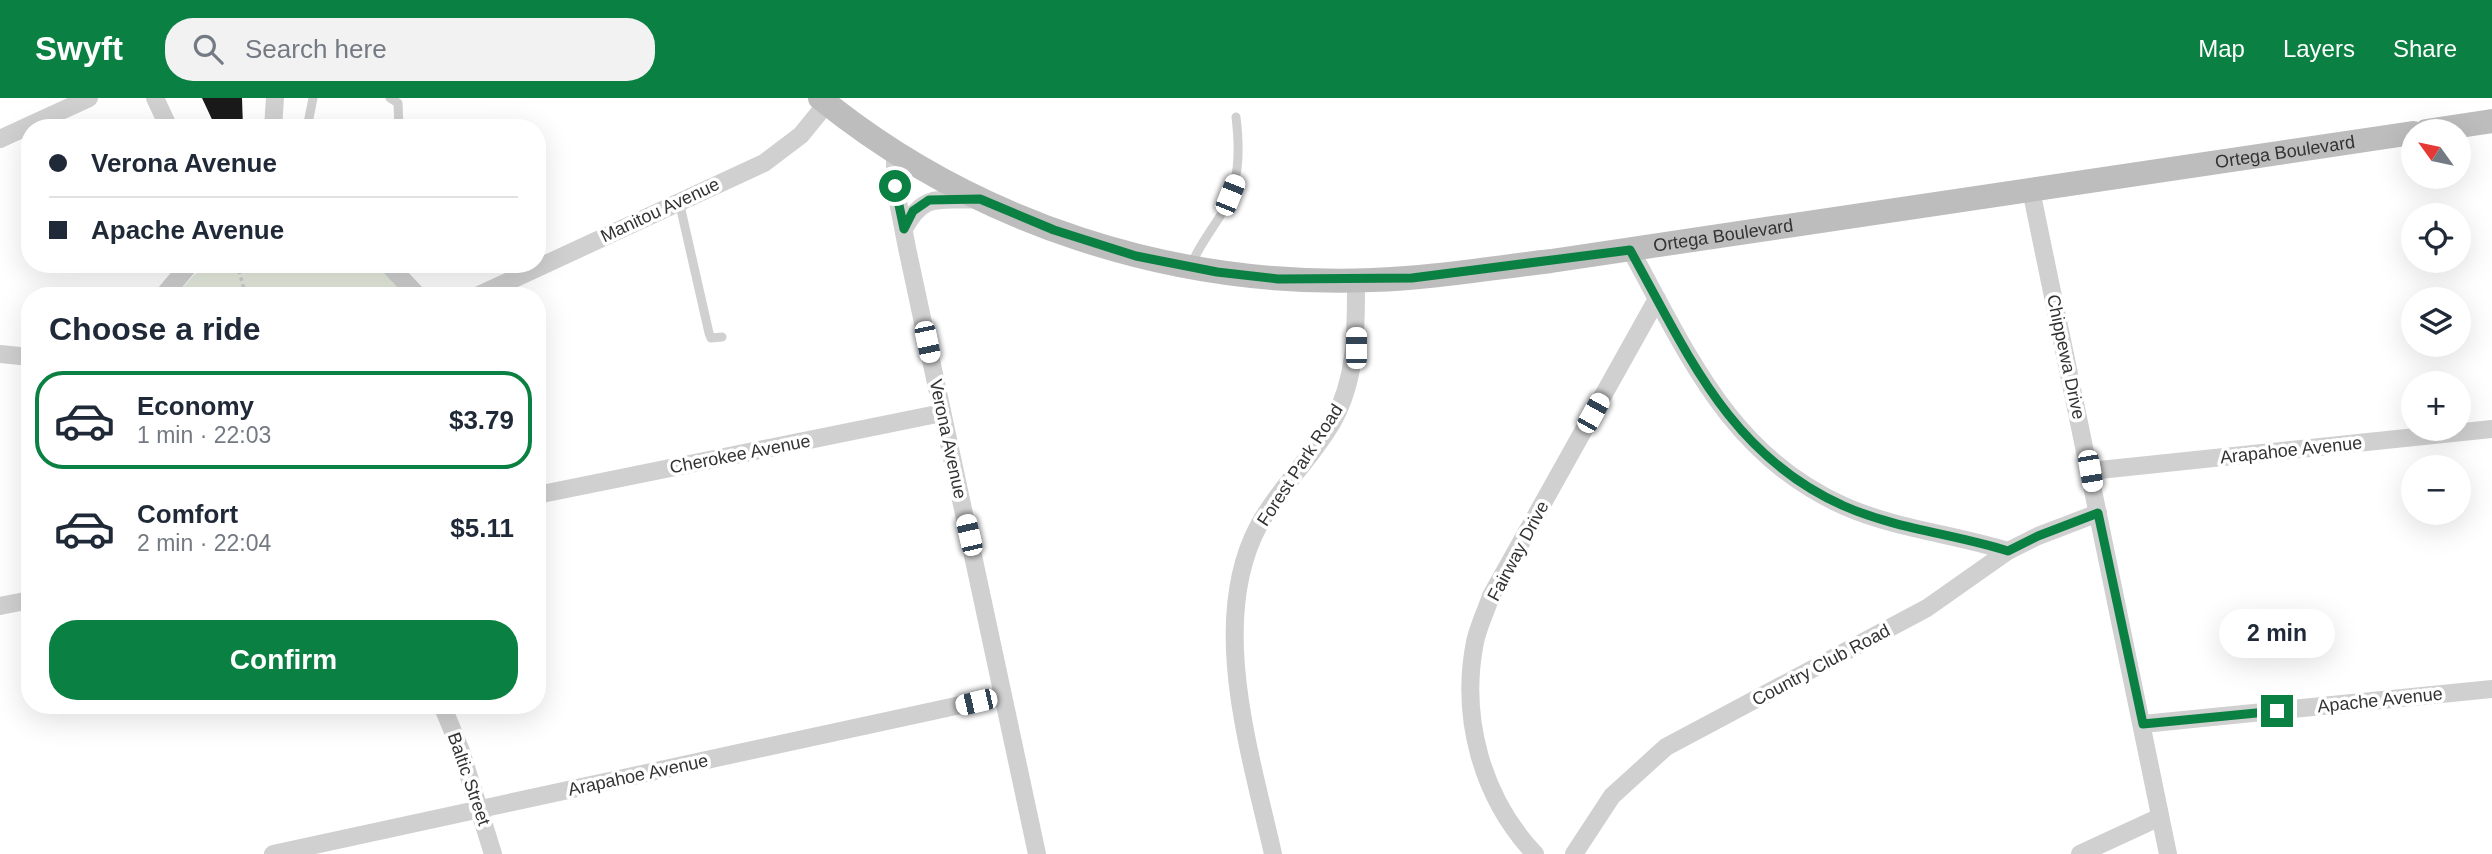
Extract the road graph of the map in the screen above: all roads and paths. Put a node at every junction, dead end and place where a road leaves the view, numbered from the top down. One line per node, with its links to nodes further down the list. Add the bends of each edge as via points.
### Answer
1 (89, 98): 8 (street)
2 (155, 98): 9 (street)
3 (275, 98): 10 (street)
4 (313, 98): 11 (lane)
5 (390, 98): 12 (lane, via 398,103)
6 (823, 101): 18 (main road, Ortega Boulevard); 21 (street, Manitou Avenue, via 801,135 764,163)
7 (1236, 117): 25 (lane, via 1240,147 1237,179 1224,211)
8 (43, 119)
9 (165, 119)
10 (274, 119)
11 (309, 119)
12 (398, 119)
13 (2492, 121): 14 (main road)
14 (2471, 124)
15 (21, 129): 17 (street)
16 (2401, 135): 19 (main road, Ortega Boulevard)
17 (0, 139)
18 (895, 151): 20 (main road, Ortega Boulevard); 22 (street, Verona Avenue, via 895,186)
19 (2031, 190): 23 (main road, Ortega Boulevard); 39 (street, Chippewa Drive)
20 (980, 199): 22 (street, via 929,200 913,211); 25 (main road, Ortega Boulevard, via 1083,240)
21 (679, 201): 24 (street, Manitou Avenue); 34 (lane, via 709,333 711,338)
22 (904, 229): 37 (street, Verona Avenue)
23 (1630, 250): 29 (main road, Ortega Boulevard, via 1436,276); 33 (street)
24 (546, 264)
25 (1190, 267): 29 (main road, Ortega Boulevard, via 1241,276)
26 (182, 273): 30 (street)
27 (396, 273): 31 (street)
28 (526, 273): 32 (street, Manitou Avenue)
29 (1356, 281): 54 (street, Forest Park Road, via 1356,348 1347,391 1333,422 1258,526 1236,613 1233,656 1238,696)
30 (171, 287)
31 (410, 287)
32 (496, 287)
33 (1657, 299): 42 (street, via 1715,400 1773,462 1844,506); 55 (street, Fairway Drive, via 1491,596 1475,641 1472,727 1481,763 1496,801 1515,833)
34 (722, 337)
35 (0, 354): 36 (street)
36 (21, 356)
37 (942, 413): 40 (street, Cherokee Avenue); 46 (street, Verona Avenue)
38 (2492, 429): 39 (street, Arapahoe Avenue)
39 (2090, 471): 41 (street, Chippewa Drive)
40 (546, 493)
41 (2098, 513): 42 (street, Country Club Road); 48 (street, Chippewa Drive)
42 (2008, 551): 56 (street, Country Club Road, via 1927,608 1666,747 1612,796)
43 (21, 602): 44 (street)
44 (0, 606)
45 (2492, 689): 48 (street, Apache Avenue)
46 (1002, 696): 49 (street, Arapahoe Avenue); 53 (street, Verona Avenue)
47 (445, 714): 49 (street, Baltic Street)
48 (2143, 724): 50 (street, Chippewa Drive)
49 (481, 809): 51 (street, Arapahoe Avenue); 52 (street, Baltic Street)
50 (2160, 817): 57 (street); 58 (street, Chippewa Drive)
51 (273, 854)
52 (493, 854)
53 (1037, 854)
54 (1273, 854)
55 (1535, 854)
56 (1574, 854)
57 (2080, 854)
58 (2168, 854)

